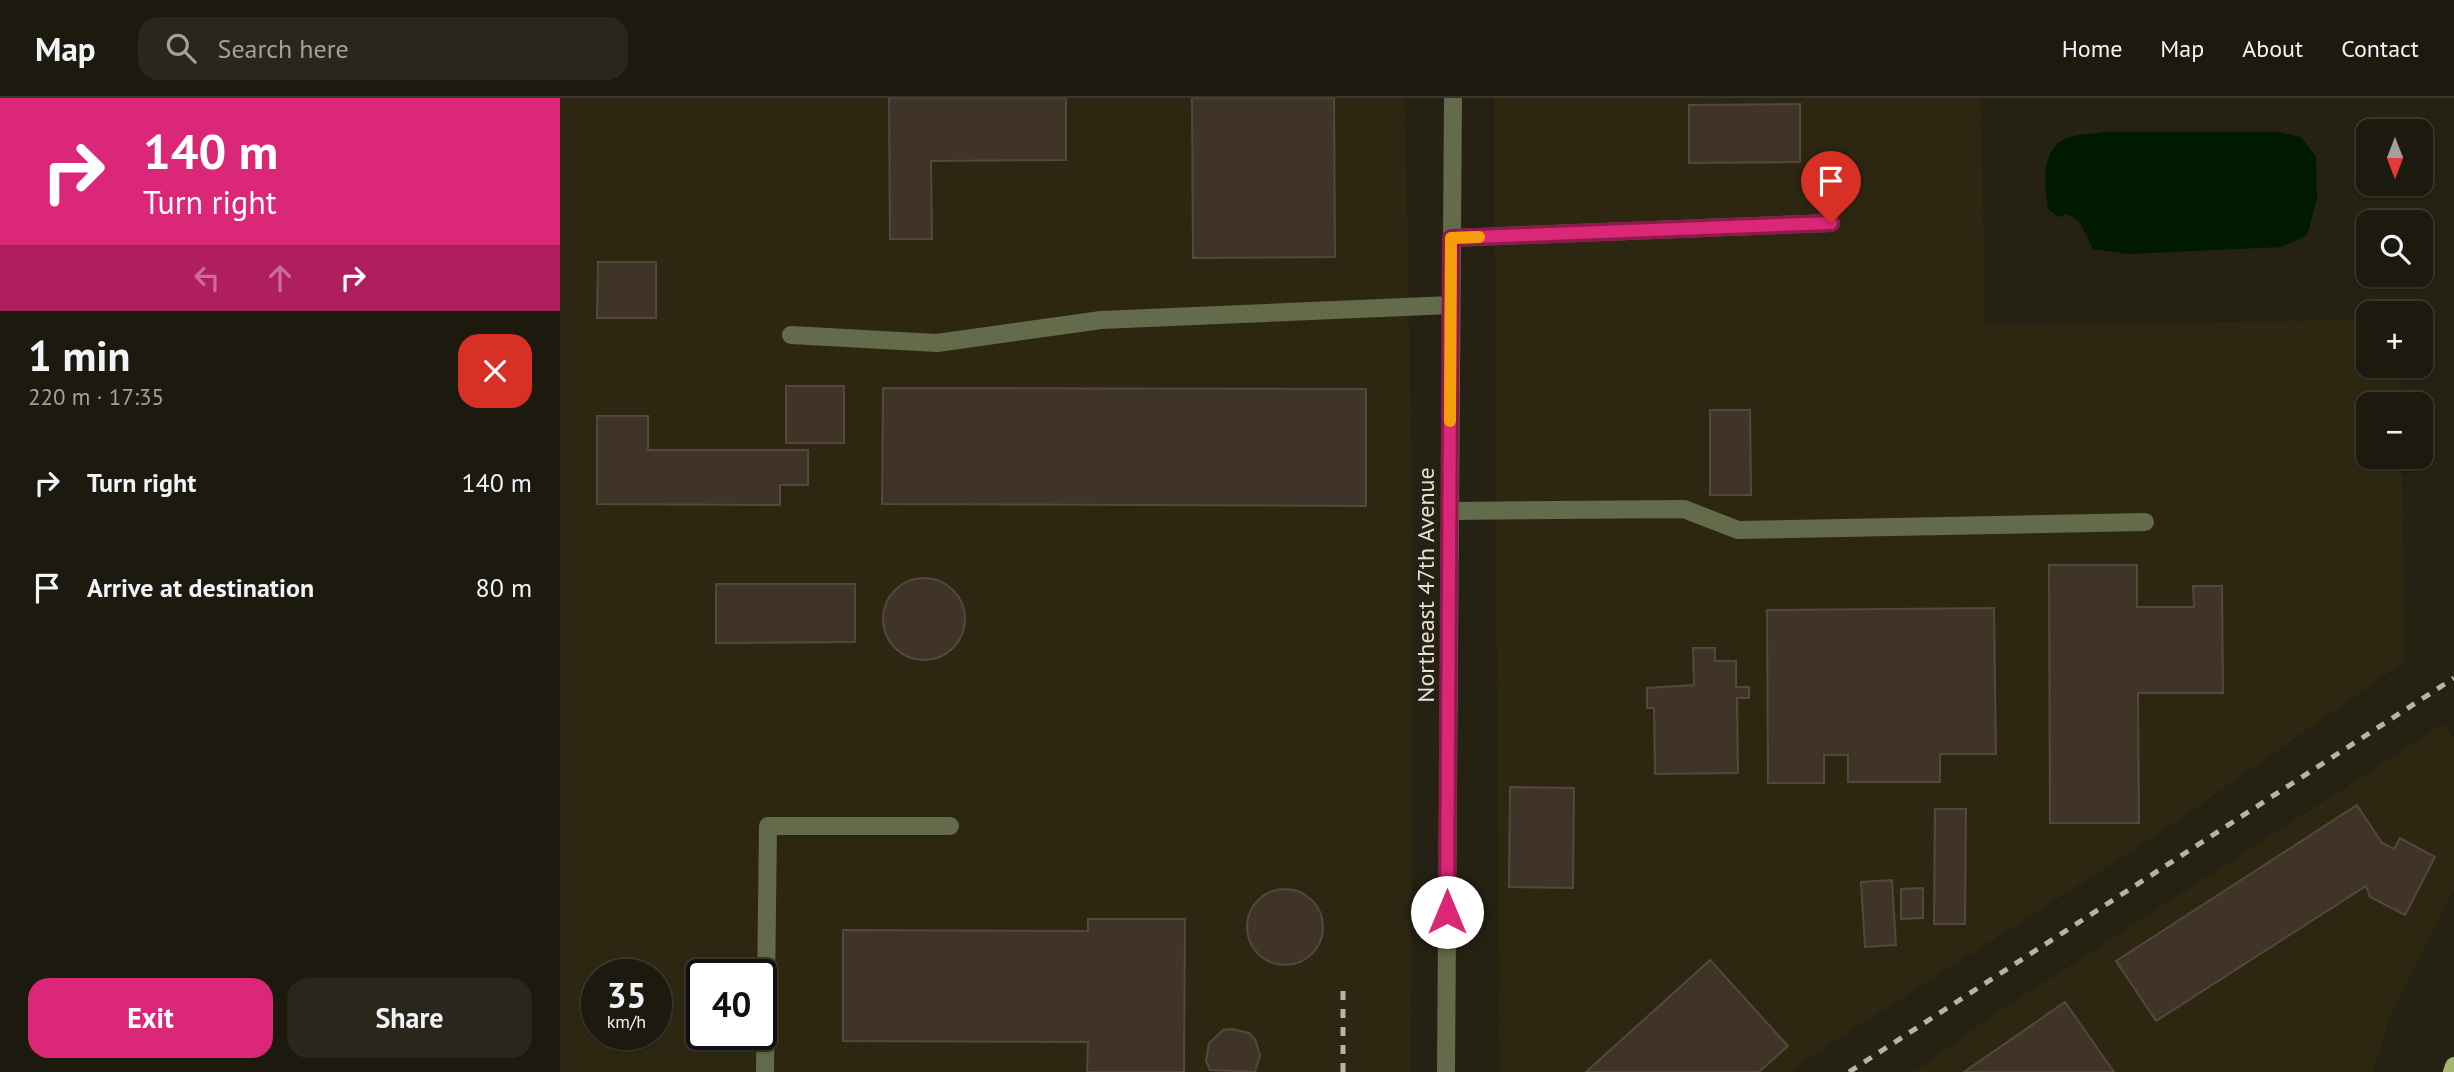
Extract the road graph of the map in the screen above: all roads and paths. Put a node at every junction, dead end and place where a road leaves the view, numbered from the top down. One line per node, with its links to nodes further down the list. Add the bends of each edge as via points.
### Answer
1 (1452, 98): 3 (street, Northeast 47th Avenue)
2 (1831, 223): 3 (street)
3 (1451, 238): 4 (street, Northeast 47th Avenue)
4 (1451, 305): 5 (street, via 1101,320 937,343); 6 (street, Northeast 47th Avenue)
5 (791, 335)
6 (1450, 511): 7 (street, via 1685,509 1738,530); 11 (street, Northeast 47th Avenue)
7 (2145, 522)
8 (950, 826): 10 (street, via 768,826)
9 (2454, 1066): 12 (main road)
10 (765, 1072)
11 (1446, 1072)
12 (2452, 1072)

